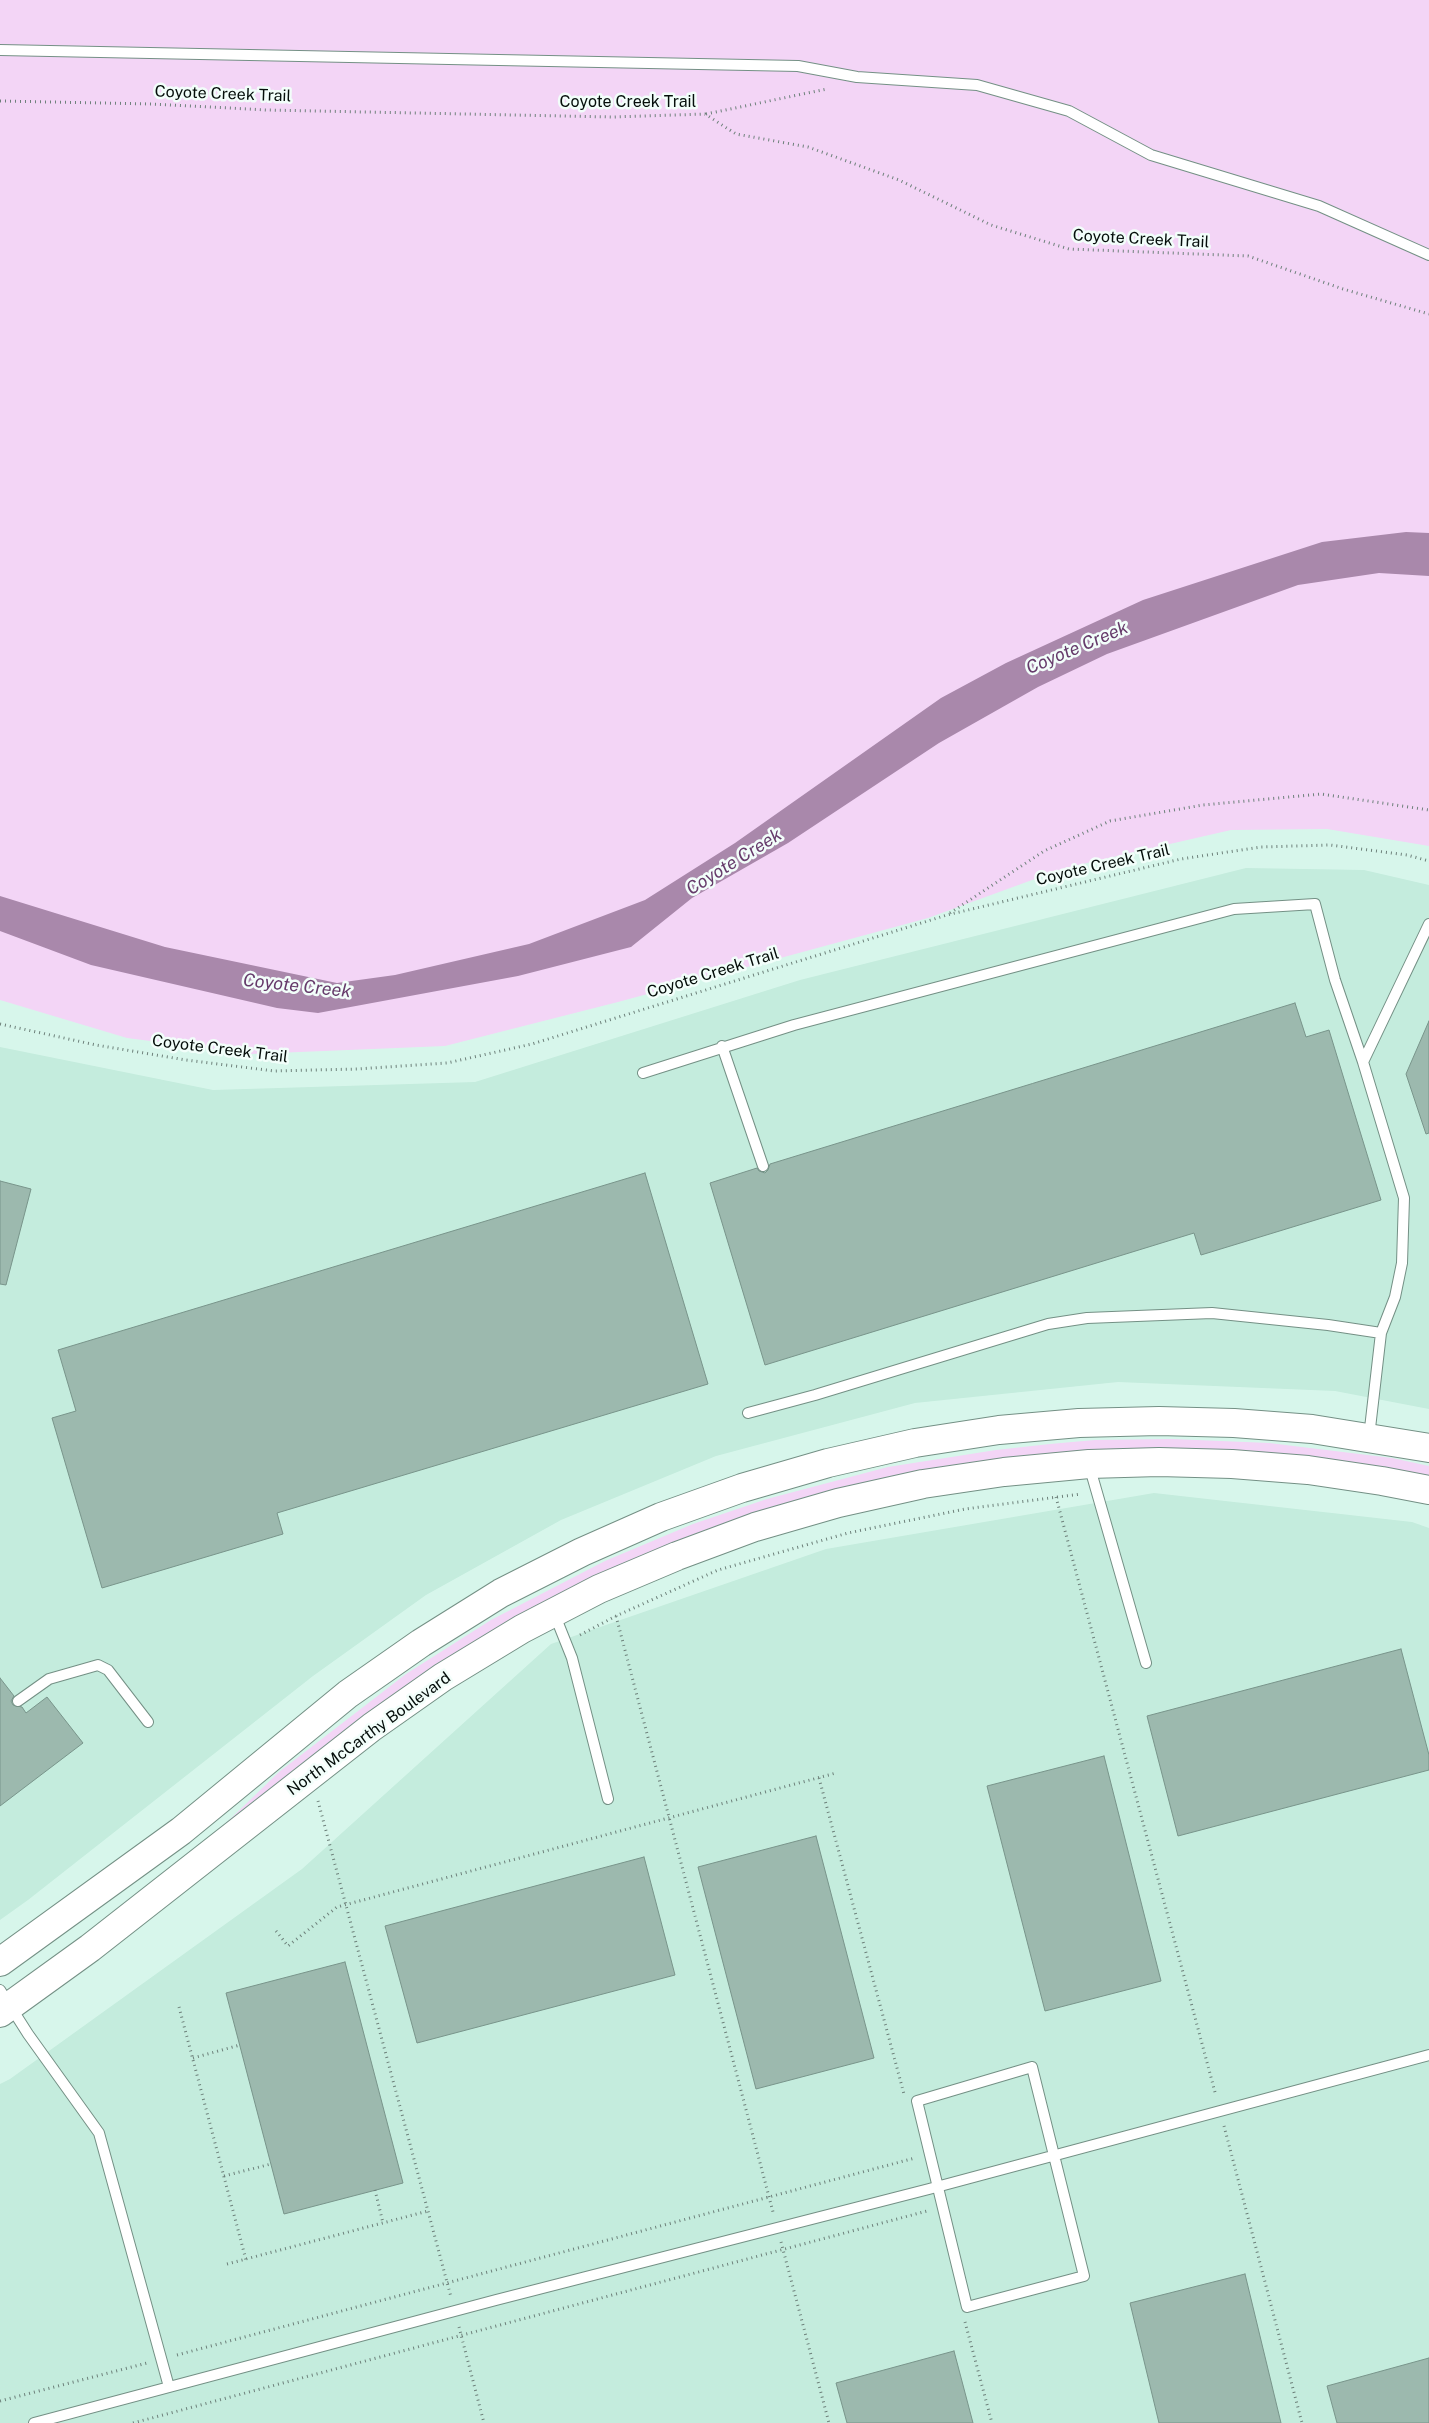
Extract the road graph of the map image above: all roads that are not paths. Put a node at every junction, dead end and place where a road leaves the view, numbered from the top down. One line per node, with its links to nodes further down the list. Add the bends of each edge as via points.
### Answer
1 (0, 50): 2 (lane, via 798,66 857,77 977,84 1069,111 1151,155 1319,206)
2 (1429, 255)
3 (1429, 924): 5 (lane)
4 (722, 1046): 5 (lane, via 1234,909 1315,904 1339,993); 6 (lane); 7 (lane)
5 (1363, 1062): 8 (lane, via 1404,1198 1402,1263 1395,1297)
6 (643, 1073)
7 (763, 1166)
8 (1381, 1333): 9 (lane, via 1212,1313 1087,1318 1048,1324); 10 (lane)
9 (748, 1413)
10 (1369, 1437): 11 (main road); 19 (main road, via 1273,1426 1159,1421 999,1430 915,1443 828,1463 742,1488 661,1517 501,1593 421,1643 348,1694 181,1831)
11 (1429, 1448)
12 (1089, 1464): 13 (main road, North McCarthy Boulevard, via 1168,1462 1280,1468 1382,1480); 14 (main road, North McCarthy Boulevard, via 923,1484 829,1506 755,1527 677,1556 599,1589); 15 (lane)
13 (1429, 1490)
14 (554, 1613): 18 (lane, via 566,1642 595,1741); 20 (main road, North McCarthy Boulevard, via 443,1677 372,1727 90,1948)
15 (1146, 1663)
16 (18, 1701): 17 (lane, via 49,1678 98,1665 108,1670)
17 (148, 1722)
18 (608, 1799)
19 (0, 1962)
20 (3, 2003): 24 (lane, via 99,2133)
21 (1429, 2055): 22 (lane)
22 (1054, 2156): 23 (lane); 23 (lane, via 1032,2067 916,2101); 23 (lane, via 1084,2276 967,2306)
23 (939, 2186): 24 (lane)
24 (169, 2387): 25 (lane)
25 (34, 2423)

